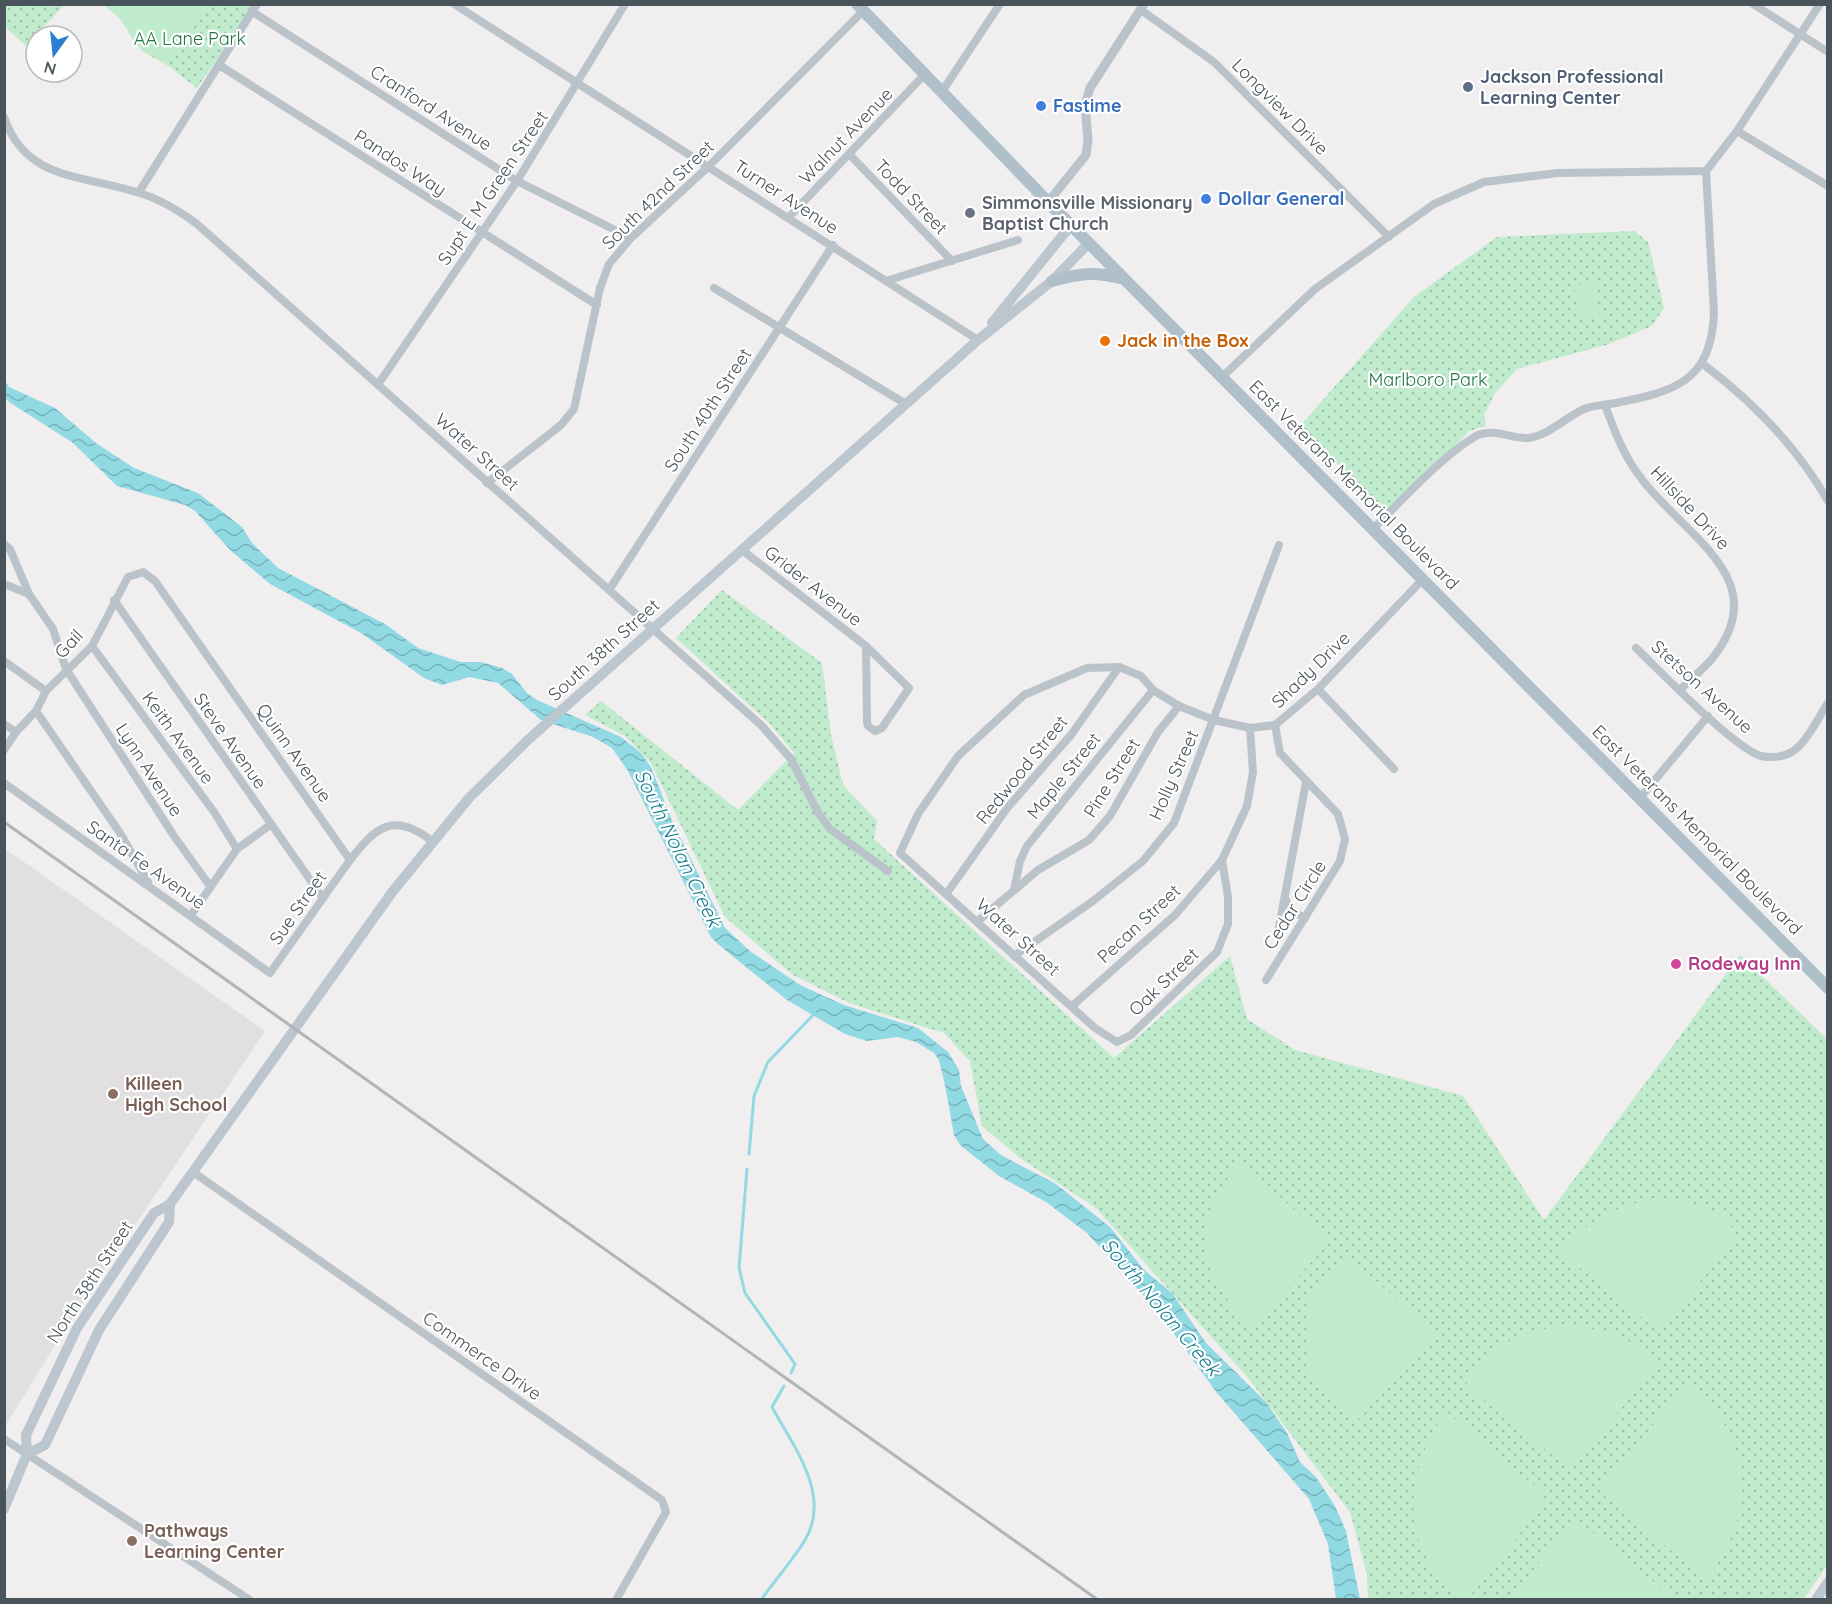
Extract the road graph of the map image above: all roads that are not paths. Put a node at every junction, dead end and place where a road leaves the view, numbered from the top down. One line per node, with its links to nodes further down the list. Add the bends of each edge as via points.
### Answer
1 (454, 4): 13 (street, Turner Avenue)
2 (625, 4): 13 (street, Supt E M Green Street)
3 (1000, 4): 14 (street)
4 (1754, 4): 9 (street)
5 (1820, 4): 9 (street)
6 (1142, 7): 23 (street, via 1090,88 1085,105 1086,155); 27 (street, Longview Drive, via 1214,62)
7 (255, 8): 11 (street); 20 (street, Cranford Avenue)
8 (860, 8): 12 (main road, East Veterans Memorial Boulevard); 18 (street, South 42nd Street)
9 (1800, 34): 10 (street); 16 (street)
10 (1827, 52)
11 (219, 65): 22 (street); 26 (street, Pandos Way)
12 (924, 75): 14 (main road, East Veterans Memorial Boulevard); 17 (street, Walnut Avenue)
13 (579, 82): 18 (street, Turner Avenue); 20 (street, Supt E M Green Street)
14 (941, 93): 23 (main road, East Veterans Memorial Boulevard)
15 (4, 117): 22 (street, Water Street, via 13,141 34,160 62,174)
16 (1737, 131): 19 (street); 21 (street)
17 (849, 154): 24 (street, Walnut Avenue); 32 (street, Todd Street)
18 (709, 166): 24 (street, Turner Avenue); 28 (street, South 42nd Street)
19 (1706, 171): 27 (street, via 1558,173 1484,182 1434,204); 40 (street, via 1714,313 1713,332)
20 (517, 181): 26 (street, Supt E M Green Street); 28 (street, Cranford Avenue)
21 (1827, 186)
22 (139, 192): 42 (street, Water Street, via 169,205 197,224)
23 (1048, 202): 25 (main road, East Veterans Memorial Boulevard)
24 (789, 217): 31 (street, Turner Avenue)
25 (1071, 225): 30 (main road, East Veterans Memorial Boulevard); 39 (main road, South 38th Street)
26 (482, 233): 37 (street, Pandos Way); 42 (street, Supt E M Green Street)
27 (1389, 237): 41 (street, via 1315,289)
28 (631, 238): 37 (street, South 42nd Street, via 604,273)
29 (1018, 240): 32 (street)
30 (1089, 243): 34 (main road, East Veterans Memorial Boulevard); 35 (main road, South 38th Street)
31 (833, 245): 33 (street, Turner Avenue); 38 (street, South 40th Street)
32 (952, 261): 33 (street)
33 (889, 280): 39 (street, Turner Avenue)
34 (1126, 280): 35 (main road, via 1084,272); 41 (main road, East Veterans Memorial Boulevard)
35 (1052, 281): 39 (main road, South 38th Street)
36 (714, 288): 38 (street)
37 (597, 305): 45 (street, South 42nd Street, via 574,409 561,425)
38 (779, 328): 43 (street); 54 (street, South 40th Street)
39 (978, 340): 43 (main road, South 38th Street)
40 (1703, 364): 44 (street, via 1673,388); 46 (street, via 1741,393 1772,426)
41 (1222, 377): 47 (main road, East Veterans Memorial Boulevard)
42 (379, 383): 45 (street, Water Street)
43 (906, 404): 50 (main road, South 38th Street)
44 (1605, 405): 47 (street, via 1586,408 1528,438 1480,434); 66 (street, Hillside Drive, via 1630,464 1721,563 1732,587 1734,613 1725,640)
45 (487, 483): 54 (street, Water Street)
46 (1827, 501)
47 (1373, 529): 51 (main road, East Veterans Memorial Boulevard)
48 (4, 544): 55 (street, via 10,549)
49 (1279, 545): 72 (street, Holly Street)
50 (742, 550): 57 (main road, South 38th Street); 59 (street, Grider Avenue)
51 (1423, 579): 64 (street, Shady Drive); 81 (main road, East Veterans Memorial Boulevard)
52 (155, 581): 56 (street, Gail, via 143,572 128,577); 86 (street, Quinn Avenue)
53 (4, 584): 55 (street)
54 (609, 590): 57 (street, Water Street)
55 (29, 594): 63 (street, via 53,629)
56 (114, 600): 58 (street, Gail); 82 (street, Steve Avenue)
57 (653, 629): 83 (main road, South 38th Street, via 484,782); 88 (street, Water Street, via 778,743 830,829)
58 (92, 646): 63 (street, Gail); 84 (street, Keith Avenue)
59 (866, 646): 59 (street, Grider Avenue, via 909,688 882,728 875,731 867,722)
60 (1636, 648): 66 (street, Stetson Avenue)
61 (4, 661): 67 (street)
62 (1119, 667): 65 (street, Shady Drive, via 1141,676); 85 (street, Shady Drive, via 1087,668 1024,695 958,756 918,814); 92 (street, Redwood Street, via 1071,735 1008,807)
63 (66, 669): 67 (street, Gail); 90 (street, Lynn Avenue)
64 (1318, 689): 74 (street, Shady Drive); 78 (street)
65 (1153, 690): 69 (street, Shady Drive); 91 (street, Maple Street, via 1027,846)
66 (1680, 690): 71 (street, Stetson Avenue)
67 (46, 691): 70 (street, Gail)
68 (1827, 703): 71 (street, Stetson Avenue, via 1800,746 1775,757 1750,751)
69 (1179, 706): 72 (street, Shady Drive); 91 (street, Pine Street, via 1158,732 1110,816 1089,840 1038,870)
70 (36, 711): 76 (street, Gail); 89 (street, via 120,832)
71 (1708, 716): 81 (street)
72 (1214, 720): 75 (street, Shady Drive); 99 (street, Holly Street, via 1174,823 1143,861)
73 (4, 724): 76 (street)
74 (1275, 725): 75 (street, Shady Drive); 79 (street, Cedar Circle, via 1280,753)
75 (1250, 728): 87 (street, via 1253,772 1246,806)
76 (16, 732): 77 (street, Gail)
77 (4, 750)
78 (1394, 769)
79 (1306, 782): 93 (street); 96 (street, Cedar Circle, via 1338,814 1345,839 1340,861)
80 (4, 783): 89 (street, Santa Fe Avenue)
81 (1640, 798): 102 (main road, East Veterans Memorial Boulevard)
82 (270, 825): 84 (street); 94 (street, Steve Avenue)
83 (432, 841): 86 (street, via 410,826 387,826 369,836); 104 (main road, South 38th Street)
84 (237, 849): 90 (street)
85 (900, 853): 92 (street, Water Street)
86 (350, 860): 94 (street, Sue Street)
87 (1222, 860): 103 (street, Pecan Street, via 1175,915); 105 (street, Oak Street, via 1228,924 1217,952 1131,1035)
88 (888, 871)
89 (150, 886): 95 (street, Santa Fe Avenue)
90 (210, 886): 95 (street)
91 (1014, 890): 97 (street, Pine Street)
92 (947, 893): 97 (street, Water Street)
93 (1285, 895): 96 (street, via 1287,907); 98 (street)
94 (323, 898): 100 (street, Sue Street)
95 (191, 915): 100 (street, Santa Fe Avenue)
96 (1305, 918): 101 (street, Cedar Circle)
97 (978, 921): 99 (street, Water Street)
98 (1279, 927)
99 (1014, 956): 103 (street, Water Street)
100 (270, 973)
101 (1266, 980)
102 (1827, 988)
103 (1072, 1006): 105 (street, Water Street)
104 (297, 1026): 106 (main road, North 38th Street)
105 (1117, 1042)
106 (193, 1172): 107 (main road, North 38th Street); 115 (street, Commerce Drive, via 662,1500 666,1512)
107 (170, 1204): 108 (main road, North 38th Street, via 154,1213); 109 (main road, North 38th Street, via 169,1221)
108 (86, 1313): 109 (main road); 111 (main road, North 38th Street, via 26,1435)
109 (102, 1324): 111 (main road, North 38th Street, via 45,1445)
110 (4, 1439): 111 (street)
111 (27, 1454): 112 (main road, North 38th Street); 114 (street)
112 (4, 1509)
113 (1827, 1582): 116 (main road)
114 (250, 1599)
115 (616, 1599)
116 (1816, 1599)

